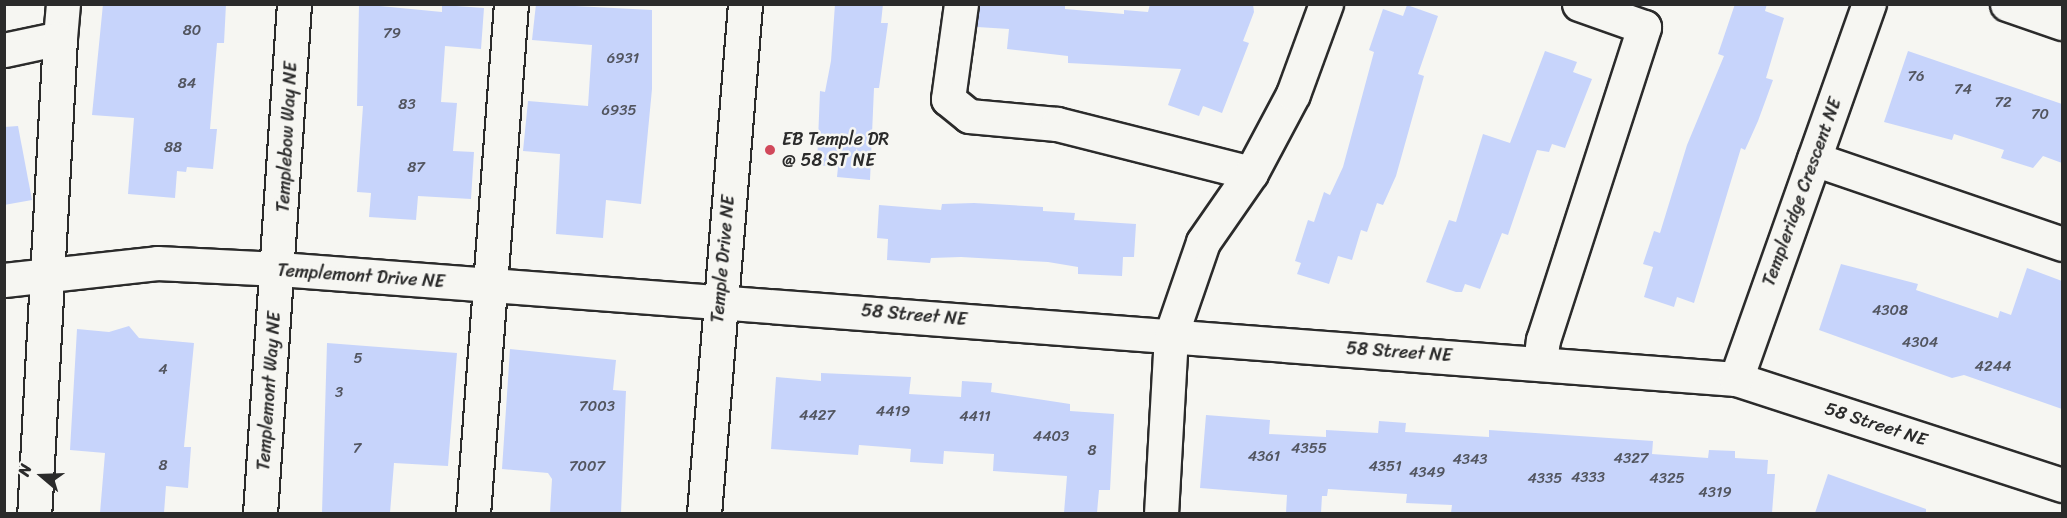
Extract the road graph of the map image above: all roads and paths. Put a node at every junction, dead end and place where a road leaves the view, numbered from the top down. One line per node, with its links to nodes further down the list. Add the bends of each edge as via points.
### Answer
1 (63, 4): 11 (street)
2 (294, 4): 16 (street, Templebow Way NE)
3 (511, 4): 19 (street)
4 (745, 4): 20 (street, Temple Drive NE)
5 (961, 4): 14 (street, via 948,99 969,116 1057,124)
6 (1326, 4): 14 (street, via 1293,94)
7 (1579, 4): 22 (street, via 1644,27 1543,340)
8 (1869, 4): 13 (street, Templeridge Crescent NE)
9 (2007, 4): 10 (street)
10 (2062, 23)
11 (60, 38): 12 (street); 17 (street)
12 (4, 50)
13 (1814, 159): 15 (street); 23 (street, Templeridge Crescent NE)
14 (1251, 173): 21 (street, via 1203,242)
15 (2062, 244)
16 (279, 269): 17 (street, Templemont Drive NE, via 157,263); 19 (street, Templemont Drive NE); 26 (street, Templemont Way NE)
17 (49, 272): 18 (street, Templemont Drive NE); 25 (street)
18 (4, 280)
19 (491, 286): 20 (street, Templemont Drive NE); 27 (street)
20 (719, 300): 21 (street, 58 Street NE); 28 (street, Temple Drive NE)
21 (1171, 335): 22 (street, 58 Street NE); 29 (street)
22 (1540, 363): 23 (street, 58 Street NE)
23 (1736, 379): 24 (street, 58 Street NE)
24 (2062, 485)
25 (34, 513)
26 (260, 513)
27 (473, 513)
28 (710, 513)
29 (1161, 513)

